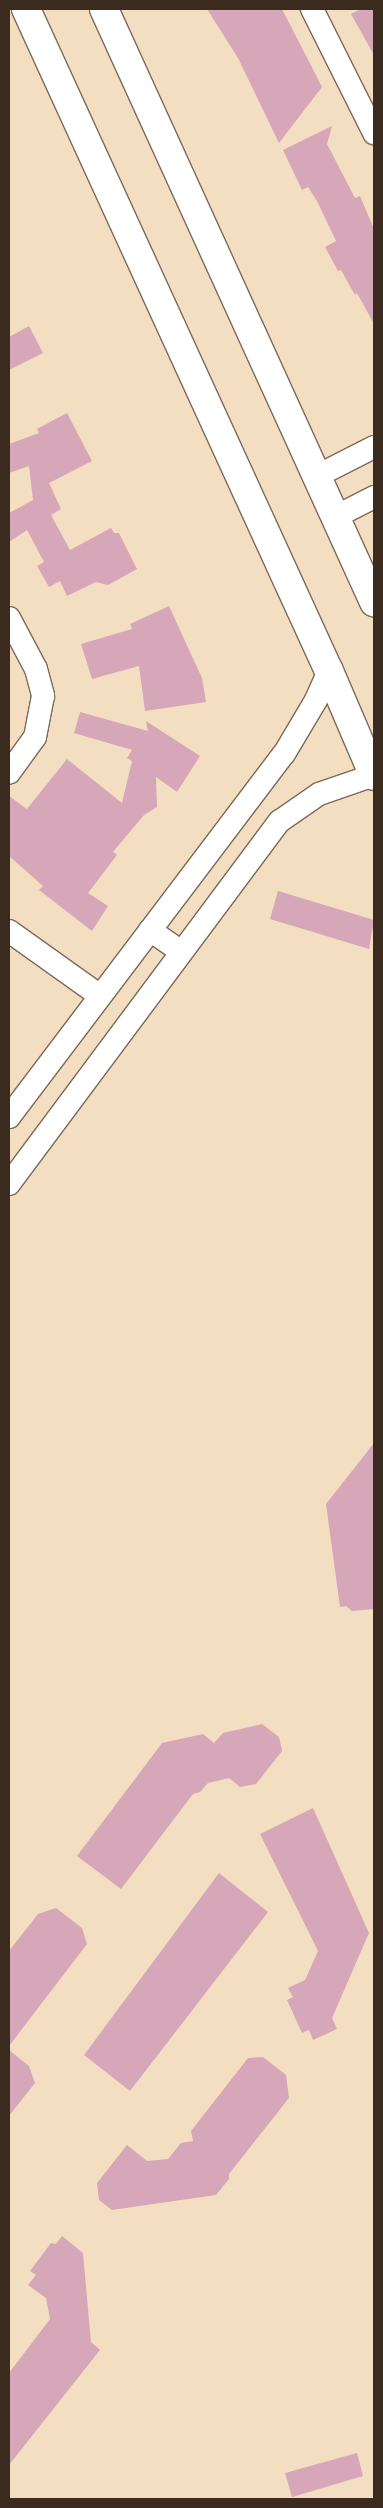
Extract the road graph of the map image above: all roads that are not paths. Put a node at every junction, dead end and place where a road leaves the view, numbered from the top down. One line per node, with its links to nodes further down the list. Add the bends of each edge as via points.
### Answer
1 (26, 9): 11 (street)
2 (104, 9): 6 (street)
3 (312, 9): 4 (street)
4 (374, 134)
5 (374, 447): 6 (street)
6 (317, 476): 8 (street)
7 (374, 498): 8 (street)
8 (335, 517): 9 (street)
9 (374, 602)
10 (9, 618): 12 (street, via 36,669 43,696 35,737)
11 (329, 671): 13 (street); 14 (street, via 284,754)
12 (9, 774)
13 (374, 775): 16 (street, via 328,790 280,821)
14 (150, 930): 16 (street); 17 (street)
15 (9, 931): 17 (street)
16 (181, 952): 19 (street)
17 (100, 996): 18 (street)
18 (9, 1117)
19 (9, 1184)

